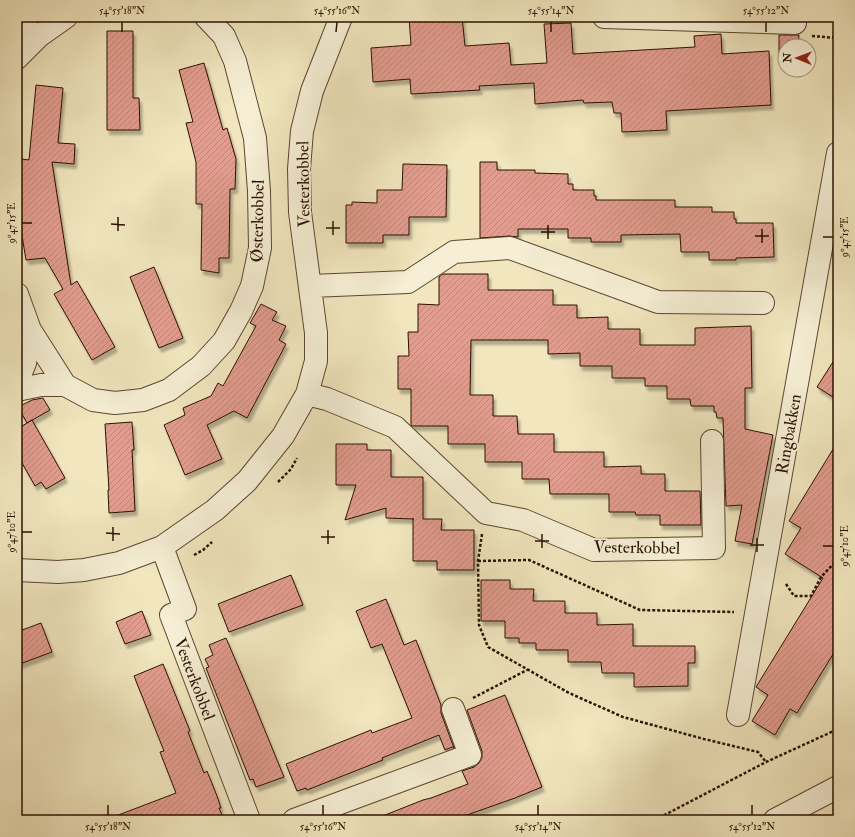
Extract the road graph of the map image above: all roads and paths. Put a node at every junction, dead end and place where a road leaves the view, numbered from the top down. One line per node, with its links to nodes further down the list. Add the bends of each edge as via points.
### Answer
1 (66, 17): 7 (street)
2 (206, 17): 15 (street, Østerkobbel, via 224,36 236,61 255,138 260,248 252,286 224,341 201,366 169,390 143,400 115,402 93,400)
3 (341, 17): 10 (street, Vesterkobbel, via 312,91 302,132 298,169 300,212)
4 (604, 17): 5 (street)
5 (795, 23)
6 (17, 26): 7 (street)
7 (39, 36): 8 (street)
8 (17, 58)
9 (838, 153): 29 (street, Ringbakken)
10 (311, 286): 12 (street, via 408,282 454,252 510,248 658,302); 17 (street, Vesterkobbel, via 316,362)
11 (17, 294): 13 (street, Østerkobbel)
12 (763, 303)
13 (30, 330): 14 (street, Østerkobbel, via 25,363); 15 (street, Østerkobbel)
14 (17, 383)
15 (65, 385): 16 (street, Østerkobbel, via 41,385)
16 (17, 390)
17 (307, 394): 21 (street, via 327,399 395,427); 23 (street, Vesterkobbel, via 283,436 247,481 214,510)
18 (712, 441): 21 (street, Vesterkobbel, via 714,548 594,550 523,520)
19 (298, 455): 20 (path, via 291,469)
20 (276, 484)
21 (486, 513): 25 (path)
22 (215, 540): 26 (path, via 203,550)
23 (162, 547): 26 (street, Vesterkobbel); 27 (street, Vesterkobbel, via 119,563 84,570)
24 (838, 559): 28 (path, via 821,577 811,596 794,596 786,586)
25 (478, 561): 29 (path, via 529,560 640,610); 30 (path, via 479,625 488,648)
26 (169, 568): 36 (street, Vesterkobbel, via 185,609 171,614)
27 (17, 570)
28 (785, 579)
29 (757, 612): 32 (street, Ringbakken)
30 (527, 670): 31 (path); 34 (path, via 569,693 623,717 758,752)
31 (453, 708): 37 (street, via 470,755)
32 (738, 715)
33 (838, 729): 34 (path)
34 (766, 762): 38 (path)
35 (838, 788): 39 (street)
36 (249, 820)
37 (294, 820)
38 (655, 820)
39 (775, 820)

